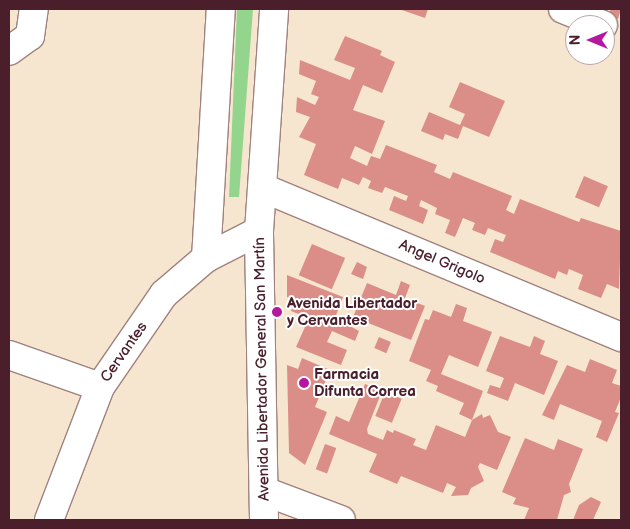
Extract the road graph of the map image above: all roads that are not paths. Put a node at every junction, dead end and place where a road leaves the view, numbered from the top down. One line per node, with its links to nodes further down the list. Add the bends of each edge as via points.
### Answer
1 (34, 9): 6 (street, via 30,36)
2 (221, 9): 9 (street)
3 (274, 9): 7 (street, Avenida Libertador General San Martín)
4 (563, 9): 5 (street)
5 (578, 15)
6 (12, 49)
7 (263, 188): 8 (street, Avenida Libertador General San Martín); 10 (street, Angel Grigolo)
8 (260, 231): 9 (street, Cervantes); 13 (street, Avenida Libertador General San Martín)
9 (206, 258): 12 (street, Cervantes, via 164,294)
10 (621, 337)
11 (9, 355): 12 (street)
12 (100, 387): 14 (street, Cervantes)
13 (264, 491): 15 (street, Avenida Libertador General San Martín); 16 (street)
14 (49, 520)
15 (264, 520)
16 (341, 520)

